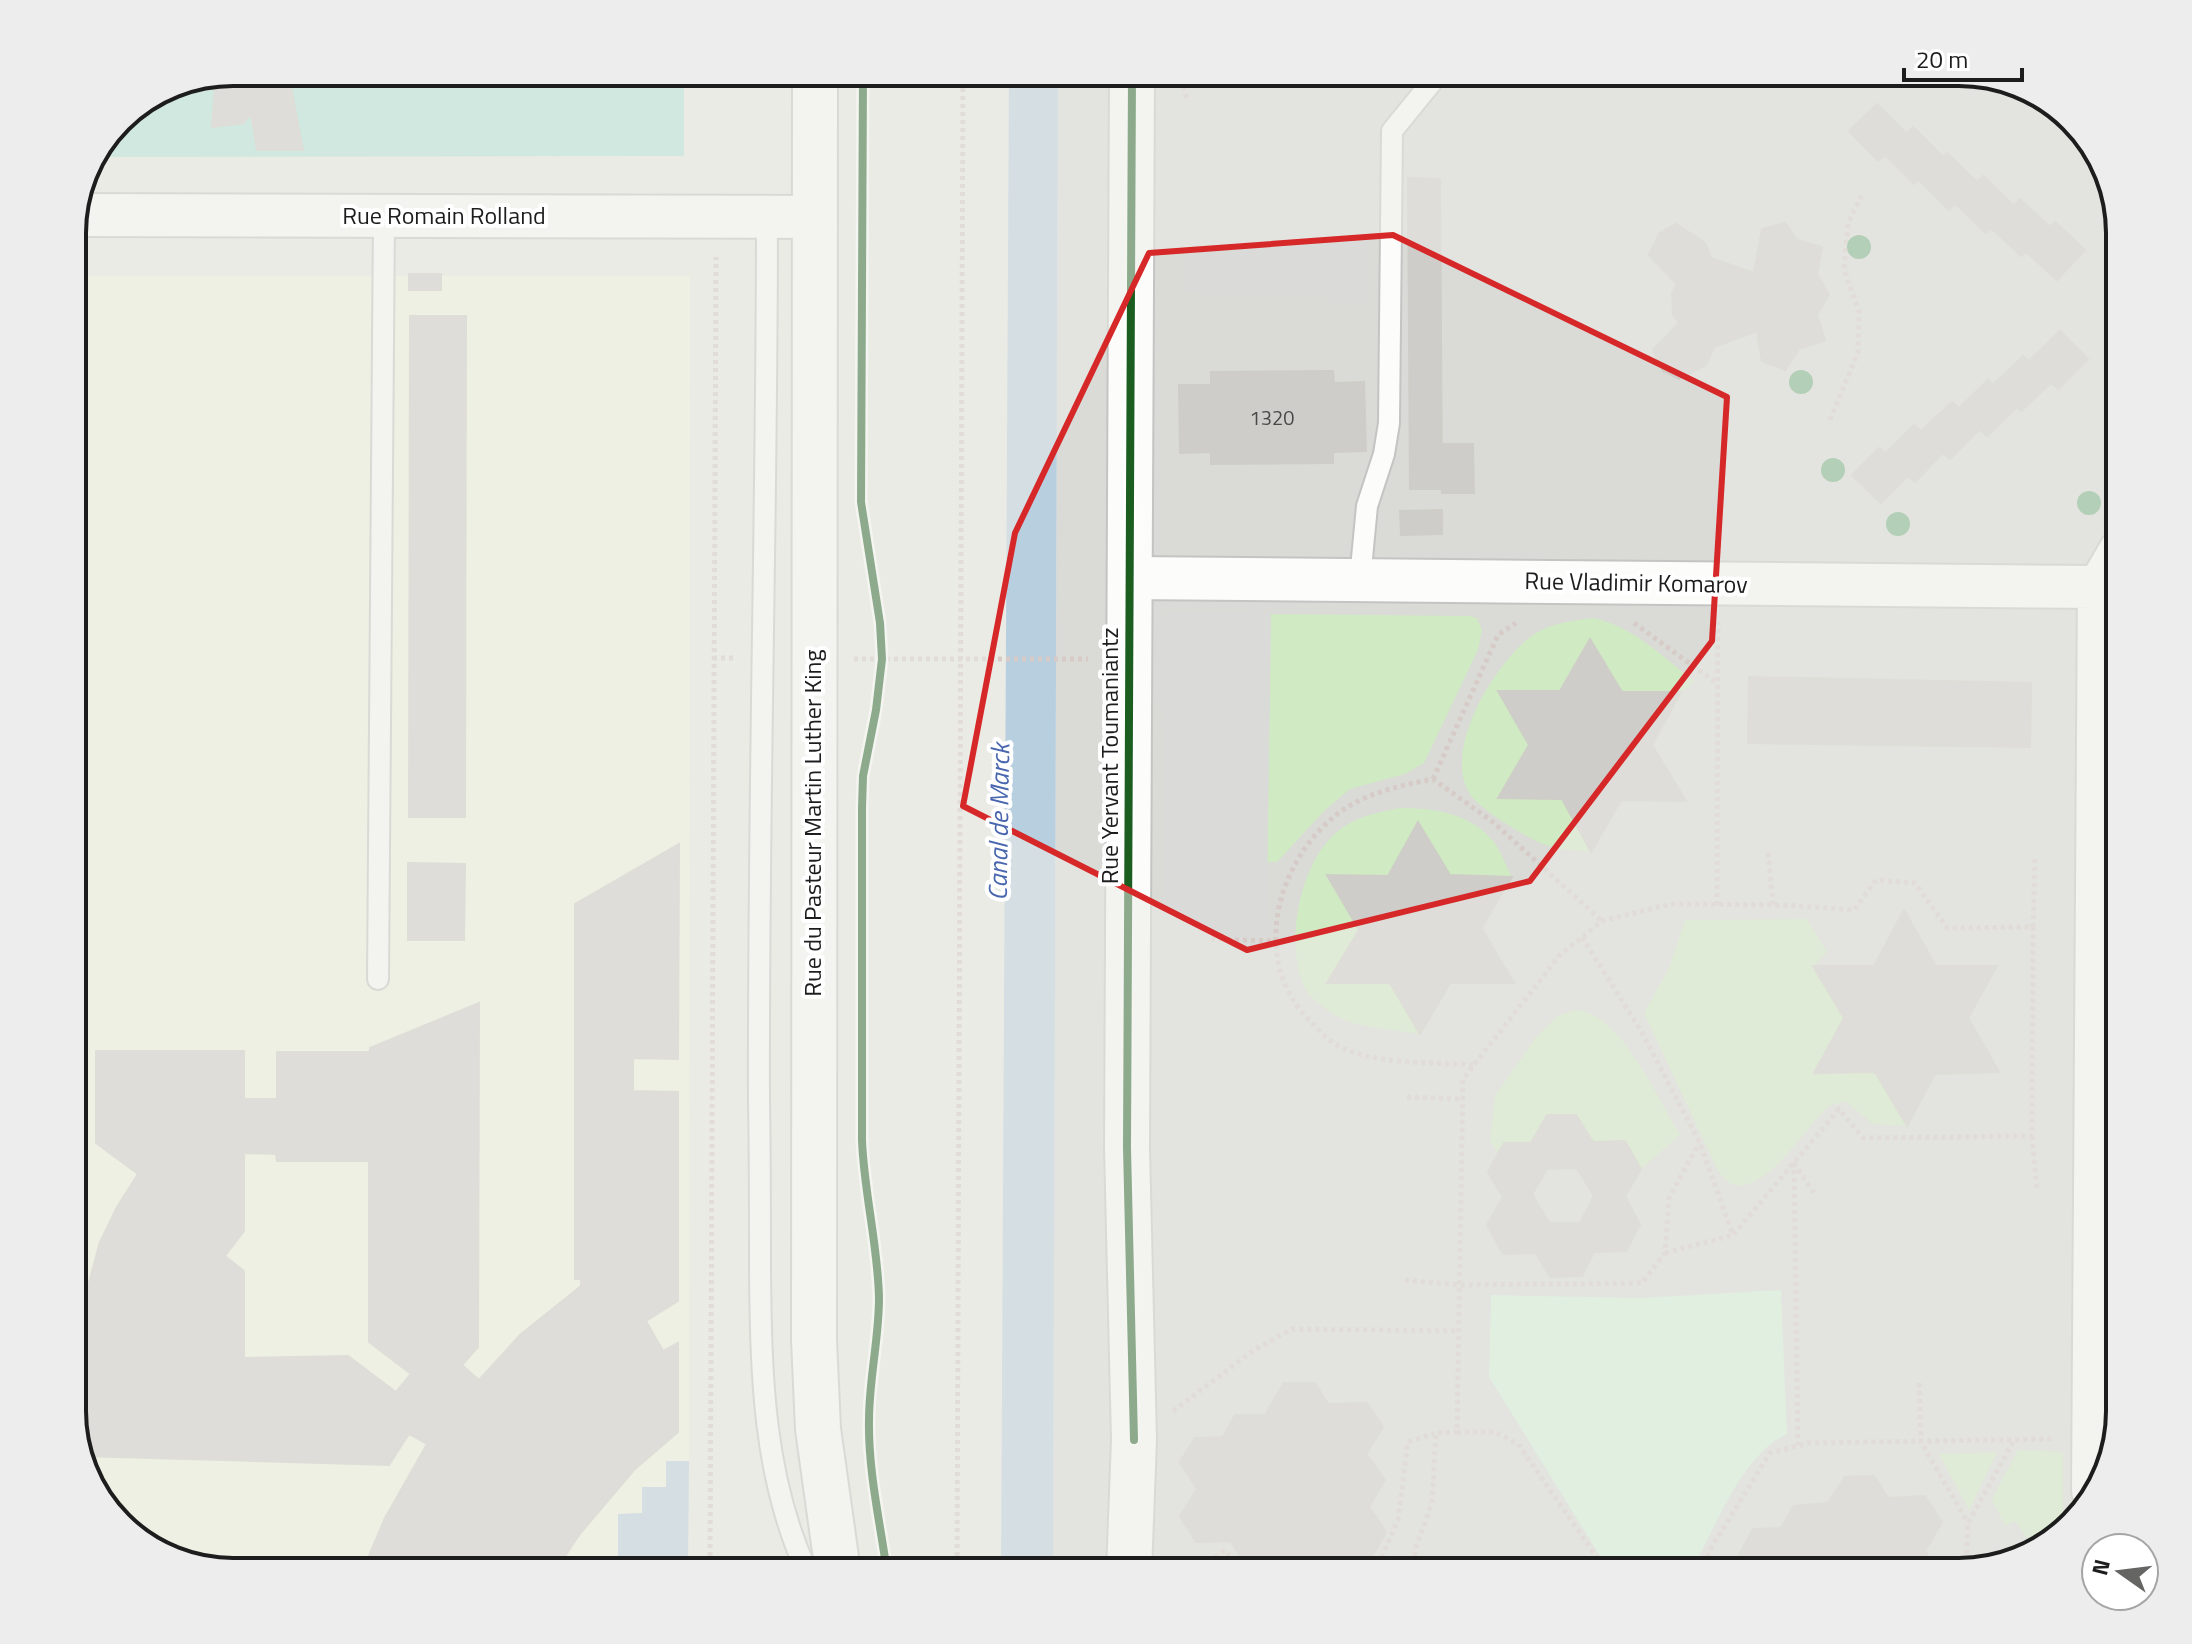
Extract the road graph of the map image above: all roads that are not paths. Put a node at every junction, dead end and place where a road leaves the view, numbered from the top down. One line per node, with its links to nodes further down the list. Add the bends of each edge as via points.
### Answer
1 (815, 86): 7 (street, Rue du Pasteur Martin Luther King)
2 (1132, 86): 9 (street, Rue Yervant Toumaniantz)
3 (1429, 86): 10 (lane, via 1392,131 1389,423 1367,506)
4 (87, 215): 5 (street, Rue Romain Rolland)
5 (384, 216): 6 (street, Rue Romain Rolland); 13 (lane)
6 (767, 217): 7 (street, Rue Romain Rolland); 16 (lane, via 760,1303 774,1475)
7 (815, 217): 17 (street, Rue du Pasteur Martin Luther King, via 814,1340 818,1429)
8 (2106, 575): 11 (street)
9 (1131, 578): 10 (street, Rue Vladimir Komarov); 18 (street, Rue Yervant Toumaniantz, via 1127,1148 1134,1440)
10 (1360, 579): 11 (street, Rue Vladimir Komarov)
11 (2099, 587): 12 (street)
12 (2106, 928)
13 (378, 979)
14 (2106, 1081): 15 (street)
15 (2093, 1471)
16 (801, 1558)
17 (836, 1558)
18 (1130, 1558)

